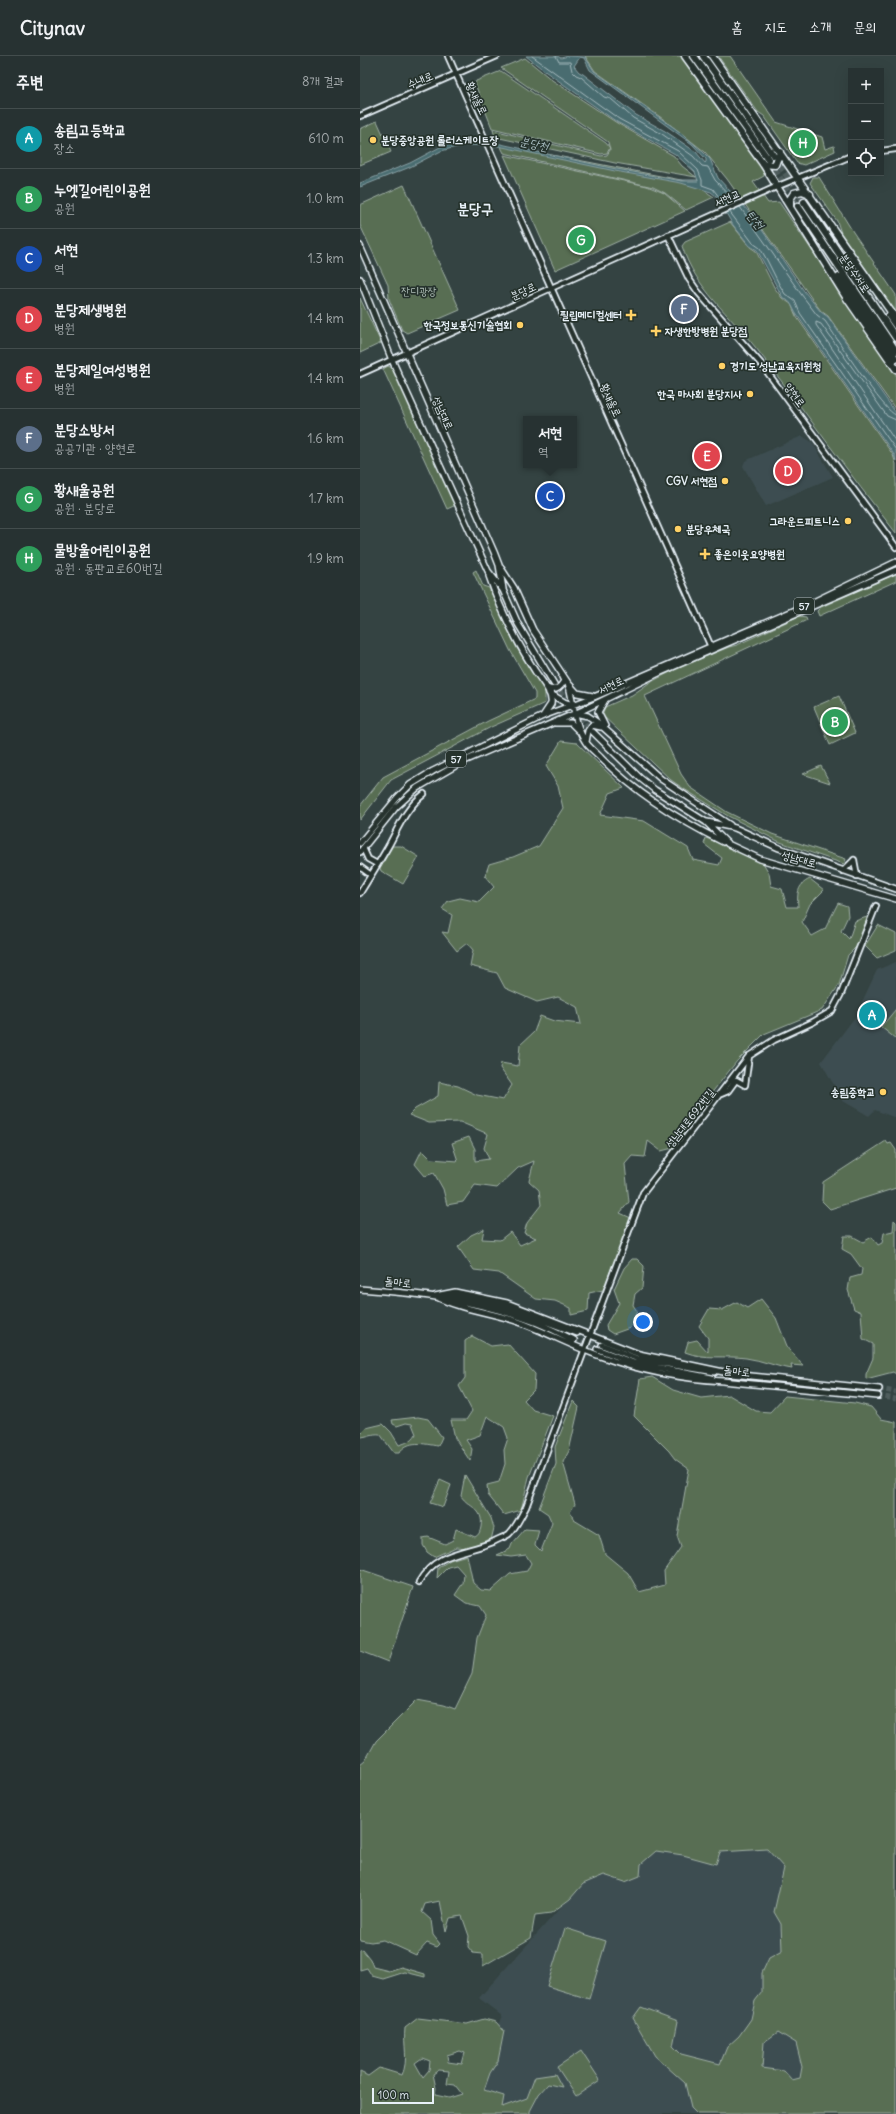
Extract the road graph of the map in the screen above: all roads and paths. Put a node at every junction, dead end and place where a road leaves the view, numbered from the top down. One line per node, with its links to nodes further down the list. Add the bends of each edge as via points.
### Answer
1 (448, 56): 7 (main road, 황새울로)
2 (497, 56): 7 (main road, 수내로)
3 (686, 56): 15 (highway)
4 (694, 56): 14 (highway)
5 (702, 56): 12 (highway)
6 (712, 56): 11 (highway)
7 (456, 74): 8 (main road, 수내로); 26 (main road, 황새울로)
8 (360, 116)
9 (896, 149): 10 (main road)
10 (884, 151)
11 (780, 152): 15 (highway, via 775,165); 16 (highway)
12 (773, 155)
13 (848, 157): 16 (main road)
14 (768, 159)
15 (763, 164): 17 (highway)
16 (798, 177): 17 (main road); 18 (highway)
17 (776, 186): 19 (highway); 20 (main road, 서현교)
18 (810, 194): 19 (highway, via 802,191 794,193 790,199); 23 (highway)
19 (790, 207): 24 (highway)
20 (693, 224): 21 (main road, 분당로)
21 (668, 235): 26 (main road, 분당로); 36 (main road, 양현로, via 698,292 762,365)
22 (360, 246): 31 (main road, 성남대로)
23 (849, 252): 27 (highway); 28 (highway, via 855,266)
24 (826, 262): 32 (highway); 34 (highway, via 846,297)
25 (360, 279): 33 (main road, 성남대로)
26 (551, 288): 31 (main road, 분당로); 42 (main road, 황새울로)
27 (896, 319)
28 (896, 326)
29 (896, 338): 30 (highway, 분당수서로, via 801,204)
30 (896, 351)
31 (406, 353): 33 (main road, 분당로); 38 (main road, 성남대로)
32 (896, 359)
33 (392, 360): 35 (main road, 분당로); 40 (main road, 성남대로)
34 (896, 369)
35 (360, 374)
36 (896, 547)
37 (896, 562): 42 (main road, 서현로 / 57)
38 (499, 565): 41 (main road, 성남대로); 43 (main road, via 514,588 533,630)
39 (896, 570): 42 (main road, 서현로 / 57)
40 (488, 571): 41 (main road, 성남대로); 46 (main road, via 496,595 520,645)
41 (503, 590): 45 (main road, 성남대로, via 518,624)
42 (712, 648): 47 (main road, 서현로 / 57); 48 (main road, 서현로 / 57)
43 (562, 675): 44 (main road); 46 (main road, via 564,681 560,687)
44 (568, 683): 47 (main road, via 577,693); 49 (main road)
45 (554, 684)
46 (547, 690): 49 (main road); 51 (main road, via 551,704)
47 (594, 697): 49 (main road, 서현로 / 57)
48 (607, 698): 50 (main road, 서현로 / 57); 54 (main road, via 598,712)
49 (573, 705): 50 (main road); 51 (main road, 서현로 / 57)
50 (575, 713): 52 (main road, 서현로 / 57); 54 (main road, via 592,719); 55 (main road)
51 (542, 716): 60 (main road, 서현로 / 57, via 421,777 398,798)
52 (550, 723): 55 (main road, via 571,723); 62 (main road, 서현로 / 57, via 429,779 396,807)
53 (593, 732): 58 (main road, 성남대로, via 655,790)
54 (608, 732): 56 (main road, via 598,725 592,725); 59 (main road, via 661,779)
55 (581, 733): 56 (main road)
56 (586, 742): 61 (main road, via 617,774 639,791 693,827)
57 (424, 794): 63 (main road, via 411,806)
58 (706, 822): 59 (main road, 성남대로); 61 (main road, 성남대로)
59 (735, 828): 65 (main road, 성남대로, via 778,848)
60 (360, 842)
61 (728, 844): 70 (main road, 성남대로, via 760,859)
62 (362, 850): 63 (main road, via 368,859)
63 (377, 864): 66 (main road)
64 (360, 867): 66 (main road)
65 (843, 871): 67 (main road, 성남대로); 67 (main road, via 854,860)
66 (370, 875): 69 (main road)
67 (857, 876): 68 (main road, 성남대로)
68 (896, 889)
69 (360, 892)
70 (896, 899)
71 (876, 906): 72 (main road, 성남대로692번길, via 832,1011 774,1040)
72 (749, 1056): 73 (main road, 성남대로692번길); 73 (main road, via 745,1085 736,1080 728,1091)
73 (720, 1094): 77 (main road, 성남대로692번길, via 643,1194)
74 (360, 1289): 75 (main road, 돌마로)
75 (435, 1296): 76 (main road, 돌마로, via 454,1296 514,1310); 77 (main road, via 455,1292 492,1299 537,1313); 78 (main road, 돌마로, via 529,1320); 81 (main road, via 451,1305 525,1324)
76 (577, 1334)
77 (589, 1334): 81 (main road, 성남대로692번길); 83 (main road, via 644,1355)
78 (574, 1340)
79 (602, 1345): 83 (main road, 돌마로, via 638,1359)
80 (597, 1349): 82 (main road)
81 (583, 1350): 82 (main road, via 628,1366); 86 (main road, 성남대로692번길, via 526,1507 516,1525 503,1537 437,1560)
82 (650, 1369): 85 (main road, 돌마로, via 694,1380)
83 (733, 1374): 84 (main road, 돌마로)
84 (879, 1390)
85 (878, 1396)
86 (419, 1582)

